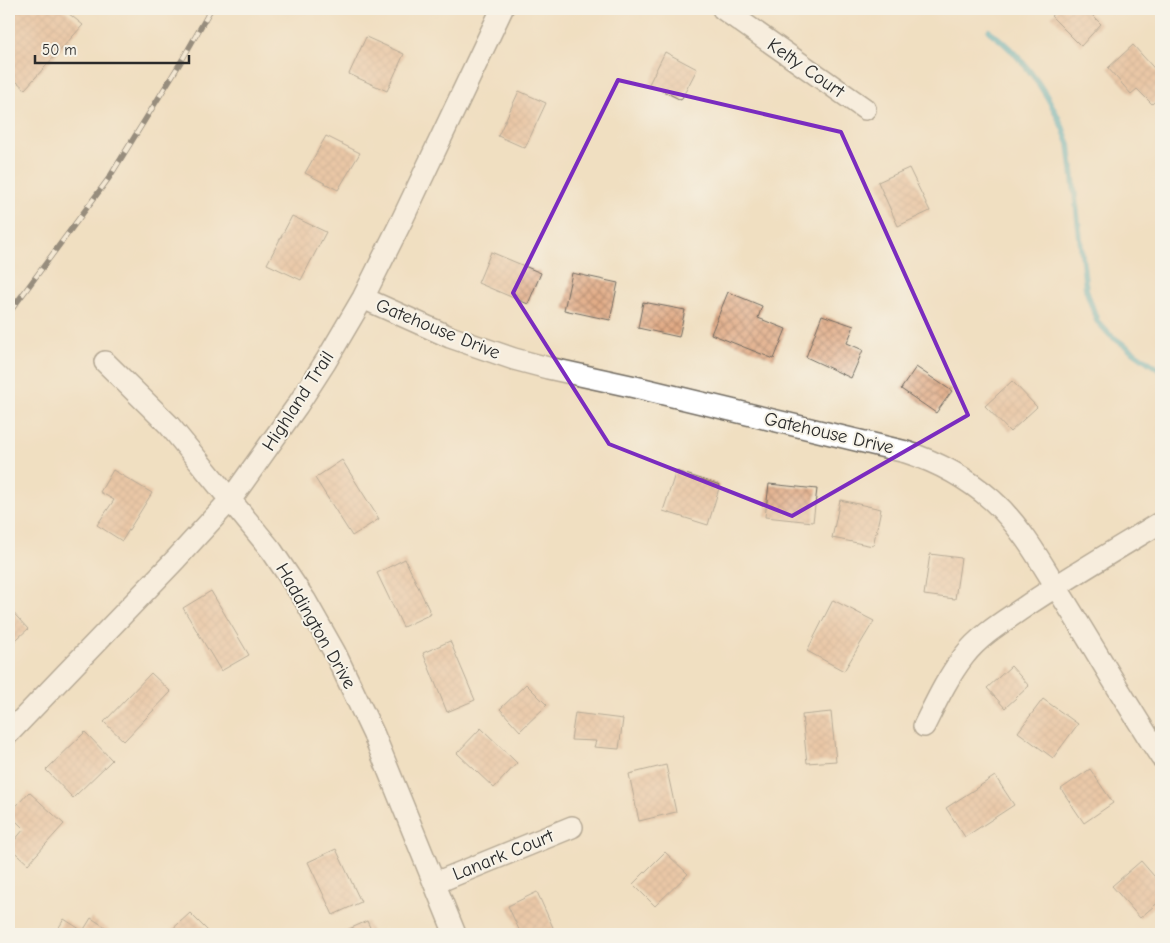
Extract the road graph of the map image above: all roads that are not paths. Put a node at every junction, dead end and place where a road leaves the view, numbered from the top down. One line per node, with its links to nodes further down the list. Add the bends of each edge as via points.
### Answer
1 (502, 9): 4 (street, Highland Trail)
2 (723, 9): 3 (street, Kelty Court)
3 (865, 109)
4 (362, 298): 6 (street, Highland Trail, via 297,406); 8 (street, Gatehouse Drive, via 450,337 514,359 906,452 934,462 960,476 992,500 1016,526)
5 (105, 362): 6 (street, Haddington Drive, via 169,424)
6 (231, 500): 10 (street, Highland Trail); 13 (street, Haddington Drive, via 272,551 335,653 374,735)
7 (1158, 524): 8 (street)
8 (1056, 586): 9 (street, via 978,641 944,686); 11 (street, Gatehouse Drive)
9 (924, 726)
10 (9, 734)
11 (1161, 757)
12 (572, 827): 13 (street, Lanark Court)
13 (435, 884): 14 (street, Haddington Drive)
14 (455, 934)

